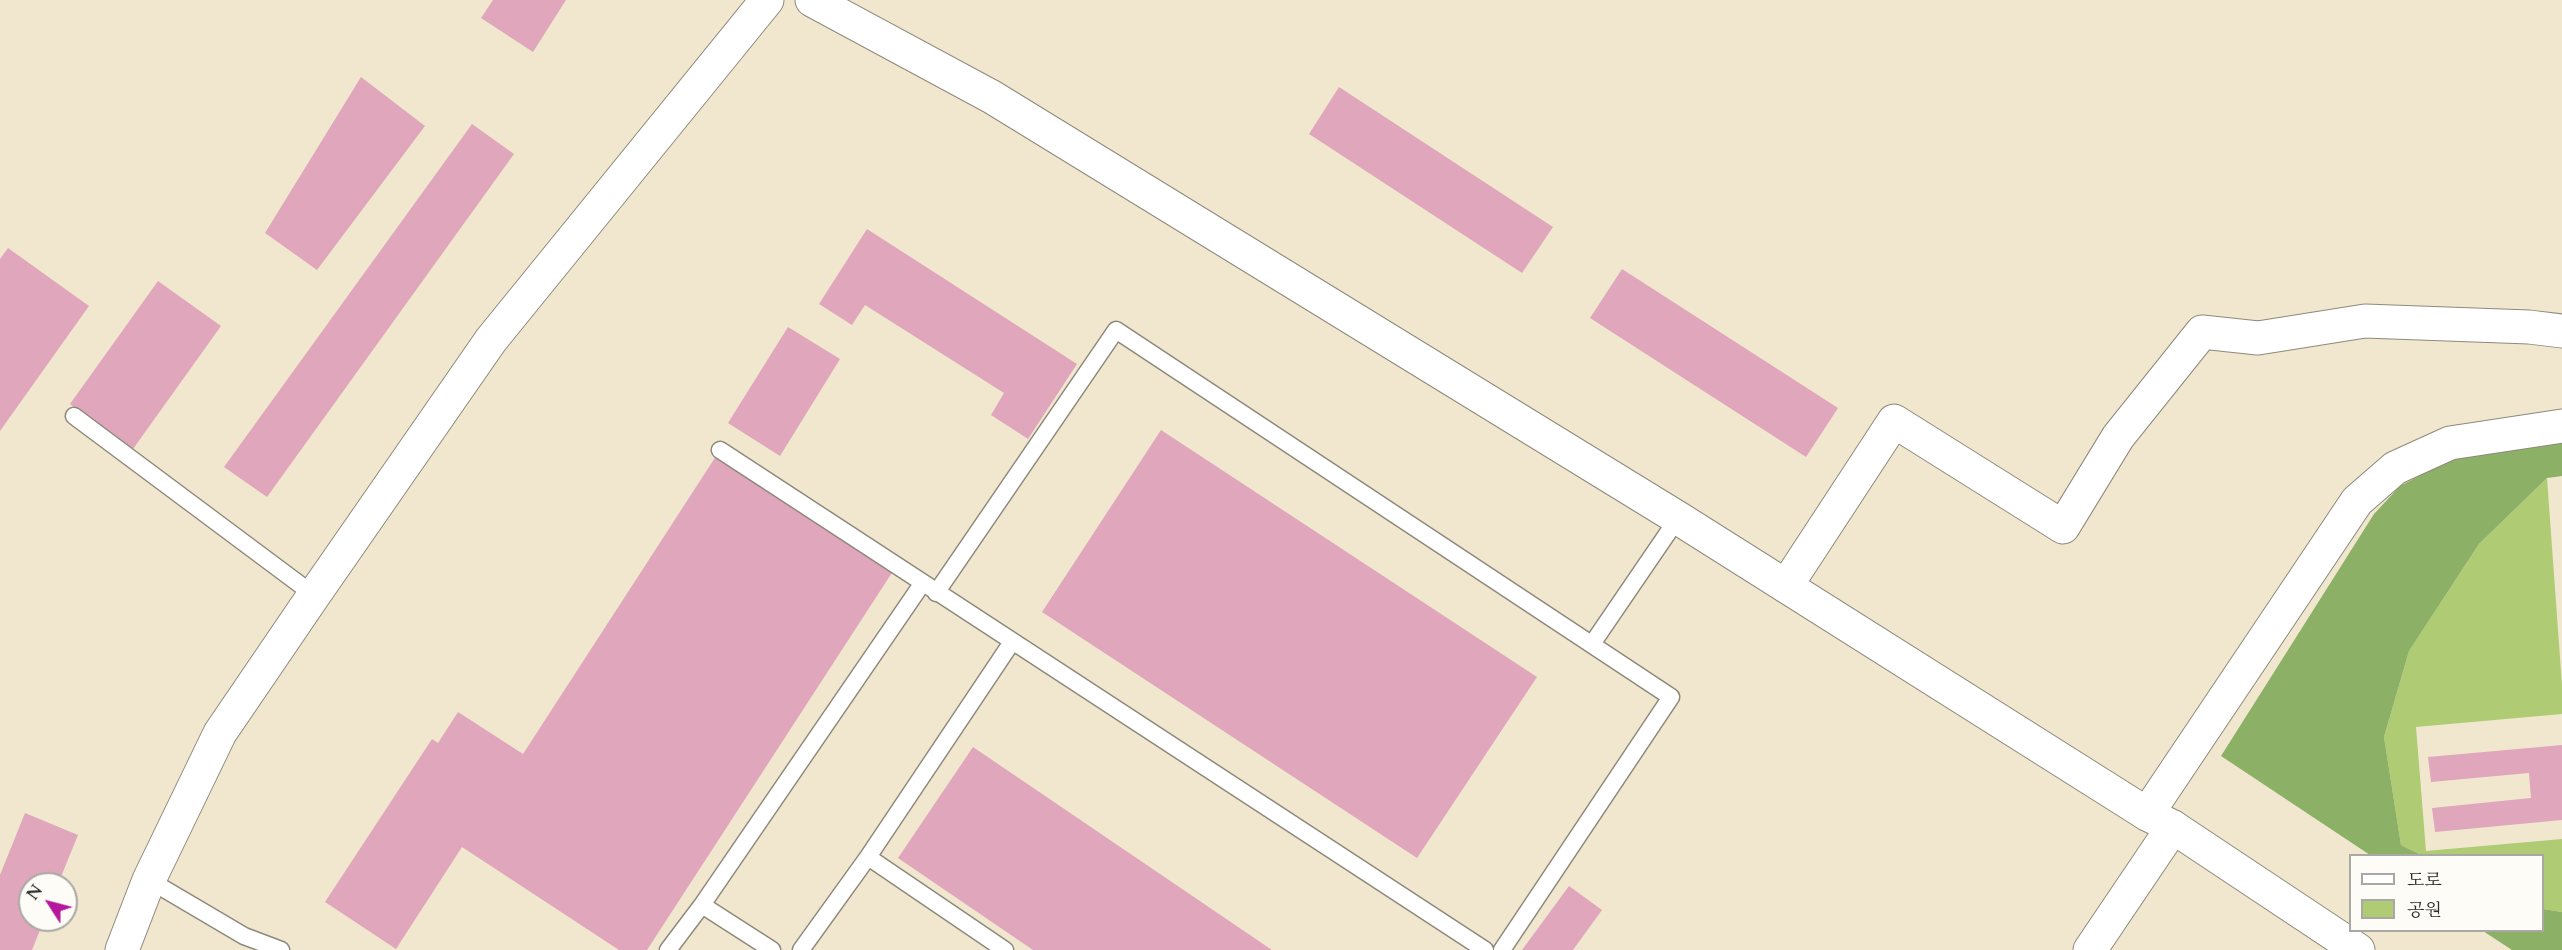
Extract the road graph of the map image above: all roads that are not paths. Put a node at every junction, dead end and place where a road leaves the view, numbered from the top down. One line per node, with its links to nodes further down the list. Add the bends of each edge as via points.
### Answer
1 (767, 0): 10 (street, via 490,340)
2 (812, 0): 7 (street, via 992,97)
3 (2562, 331): 8 (street, via 2365,321 2258,338 2202,332 2118,437 2063,527 1894,421)
4 (74, 416): 10 (lane)
5 (2562, 426): 13 (street, via 2450,443 2395,468 2357,501)
6 (720, 450): 9 (lane)
7 (1678, 518): 8 (street); 12 (lane)
8 (1786, 586): 13 (street)
9 (929, 588): 11 (lane); 12 (lane, via 1116,330); 16 (lane)
10 (314, 595): 15 (street, via 220,732)
11 (1012, 642): 14 (lane); 23 (lane)
12 (1592, 644): 24 (lane, via 1671,697)
13 (2160, 820): 25 (street); 26 (street)
14 (868, 857): 21 (lane); 22 (lane)
15 (149, 880): 17 (street); 18 (lane, via 244,936)
16 (702, 905): 19 (lane); 20 (lane)
17 (122, 950)
18 (280, 950)
19 (668, 950)
20 (772, 950)
21 (801, 950)
22 (1005, 950)
23 (1485, 950)
24 (1502, 950)
25 (2090, 950)
26 (2358, 950)

